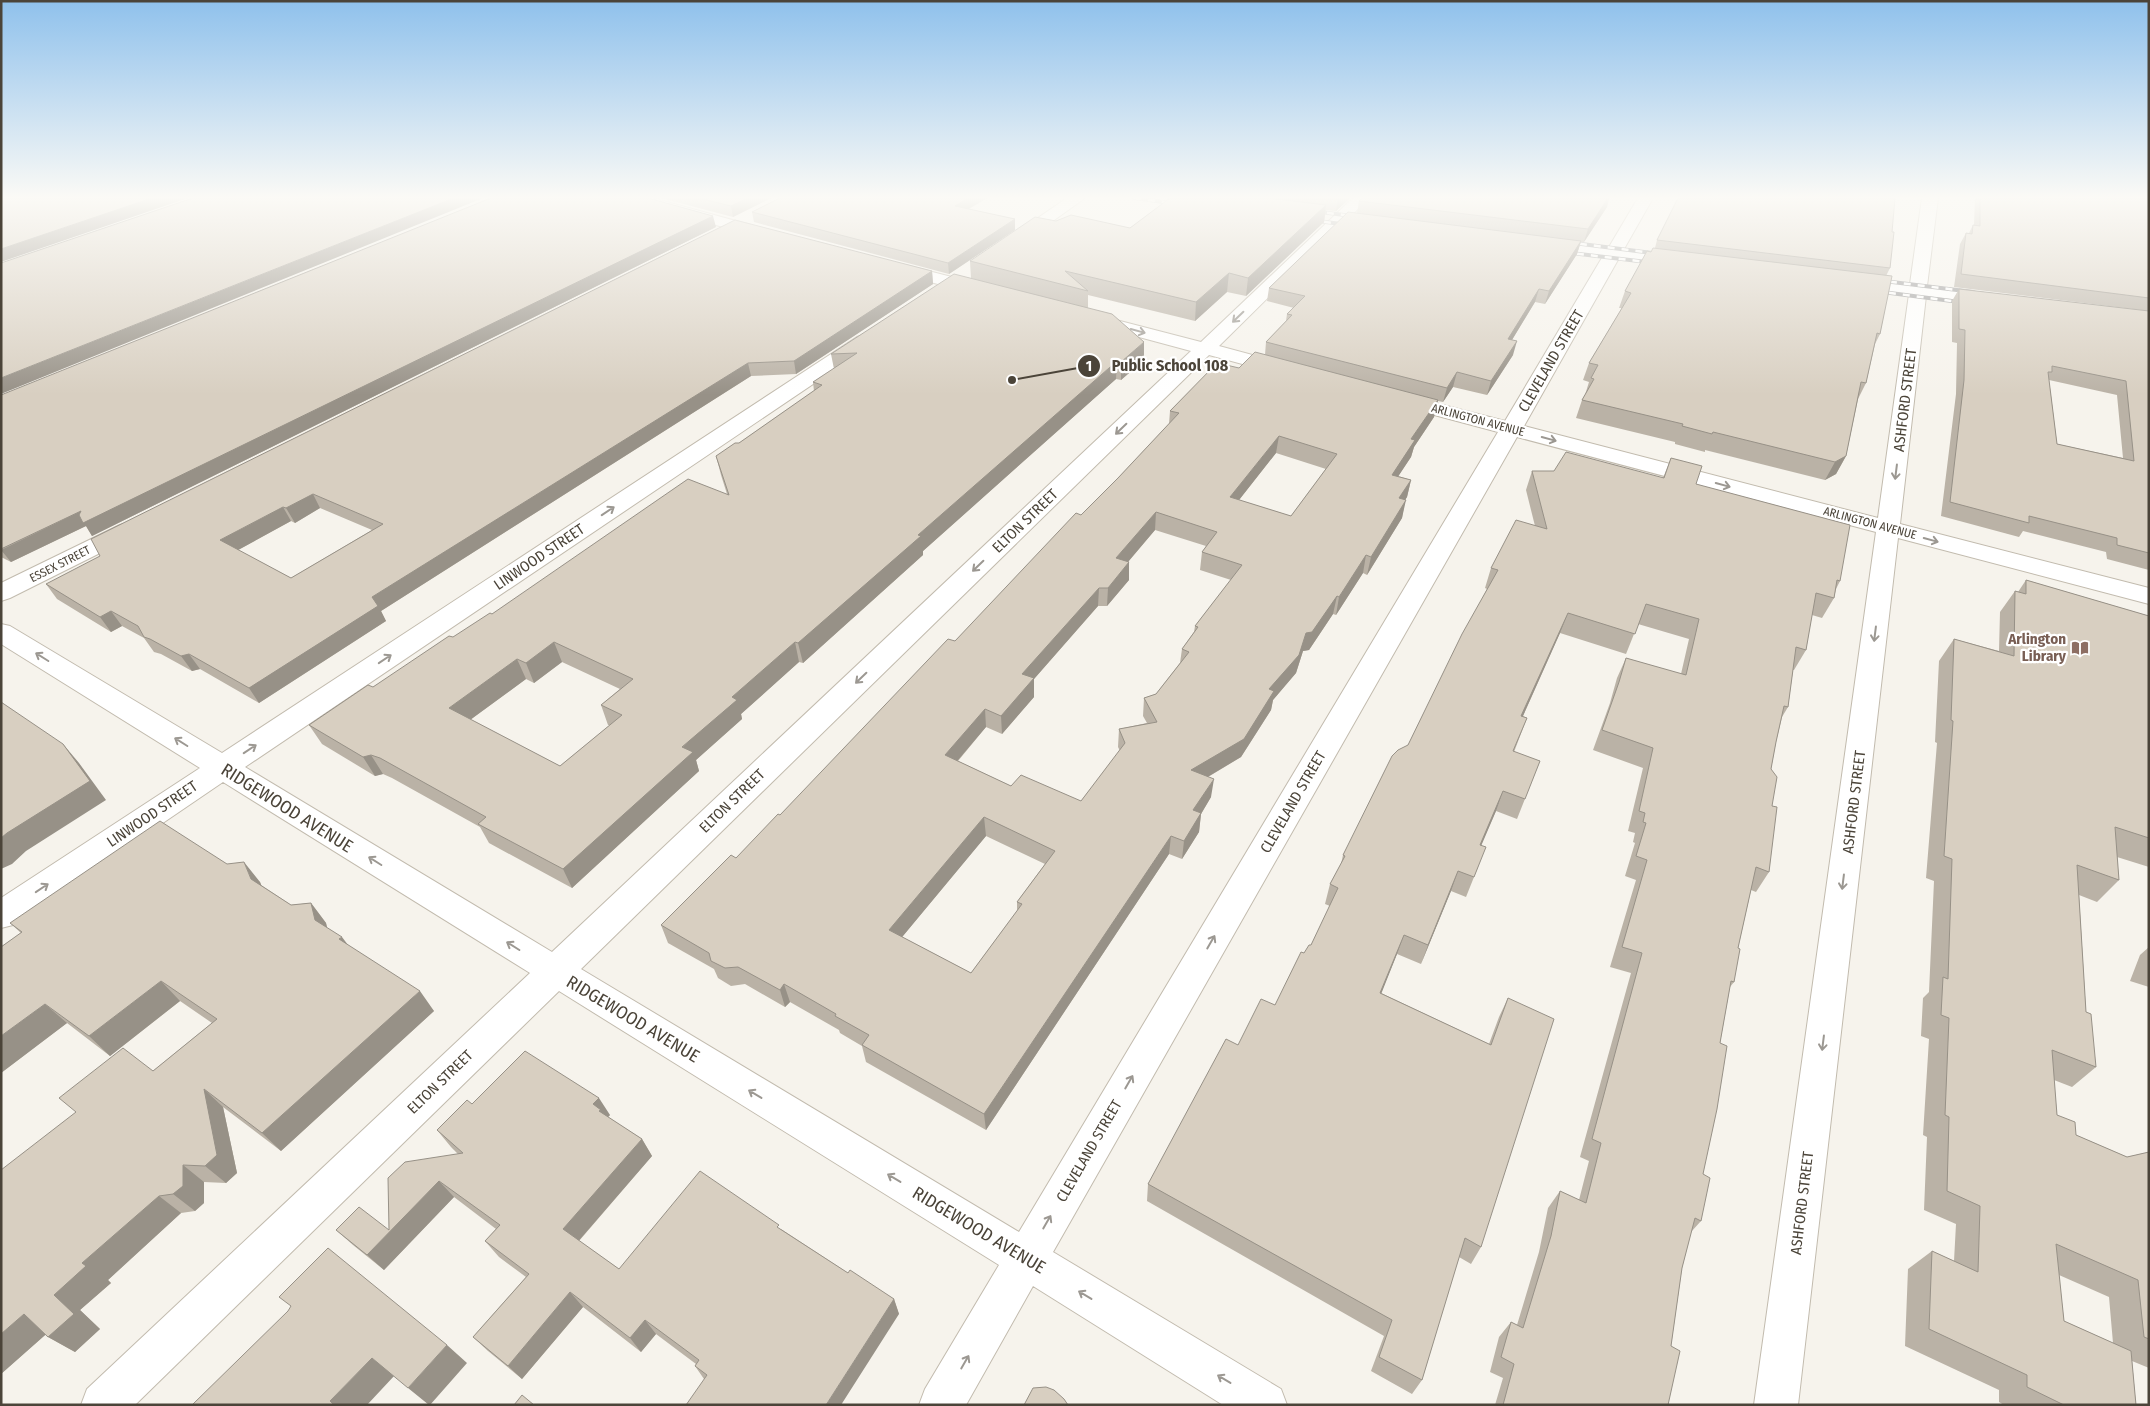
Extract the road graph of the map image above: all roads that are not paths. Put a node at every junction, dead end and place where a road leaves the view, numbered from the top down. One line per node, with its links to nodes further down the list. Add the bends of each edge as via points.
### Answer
1 (881, 264): 7 (street)
2 (1294, 264): 14 (street, ELTON STREET, one-way to 14)
3 (1608, 264): 17 (street, CLEVELAND STREET)
4 (1922, 264): 8 (street, ASHFORD STREET)
5 (972, 268): 7 (street)
6 (1840, 280): 8 (street)
7 (952, 282): 9 (street); 10 (street)
8 (1919, 290): 11 (street); 19 (street, ASHFORD STREET, one-way to 19)
9 (1002, 295)
10 (927, 298)
11 (2005, 300)
12 (1078, 315): 14 (street, one-way to 14)
13 (879, 331): 23 (street, LINWOOD STREET, one-way to 13)
14 (1205, 349): 15 (street); 25 (street, ELTON STREET, one-way to 25)
15 (1305, 375)
16 (1380, 395): 17 (street, ARLINGTON AVENUE)
17 (1512, 429): 19 (street, ARLINGTON AVENUE, one-way to 19); 26 (street, CLEVELAND STREET, one-way to 17)
18 (143, 522): 20 (street, ESSEX STREET)
19 (1889, 528): 21 (street, ARLINGTON AVENUE, one-way to 21); 30 (street, ASHFORD STREET, one-way to 30)
20 (1, 593)
21 (2149, 596)
22 (1, 632): 23 (street, RIDGEWOOD AVENUE, one-way to 22)
23 (222, 768): 24 (street, LINWOOD STREET, one-way to 23); 25 (street, RIDGEWOOD AVENUE, one-way to 23)
24 (1, 915)
25 (555, 972): 26 (street, RIDGEWOOD AVENUE, one-way to 25); 27 (street, ELTON STREET)
26 (1026, 1258): 28 (street, CLEVELAND STREET, one-way to 26); 29 (street, RIDGEWOOD AVENUE, one-way to 26)
27 (104, 1405)
28 (941, 1405)
29 (1266, 1405)
30 (1776, 1405)

